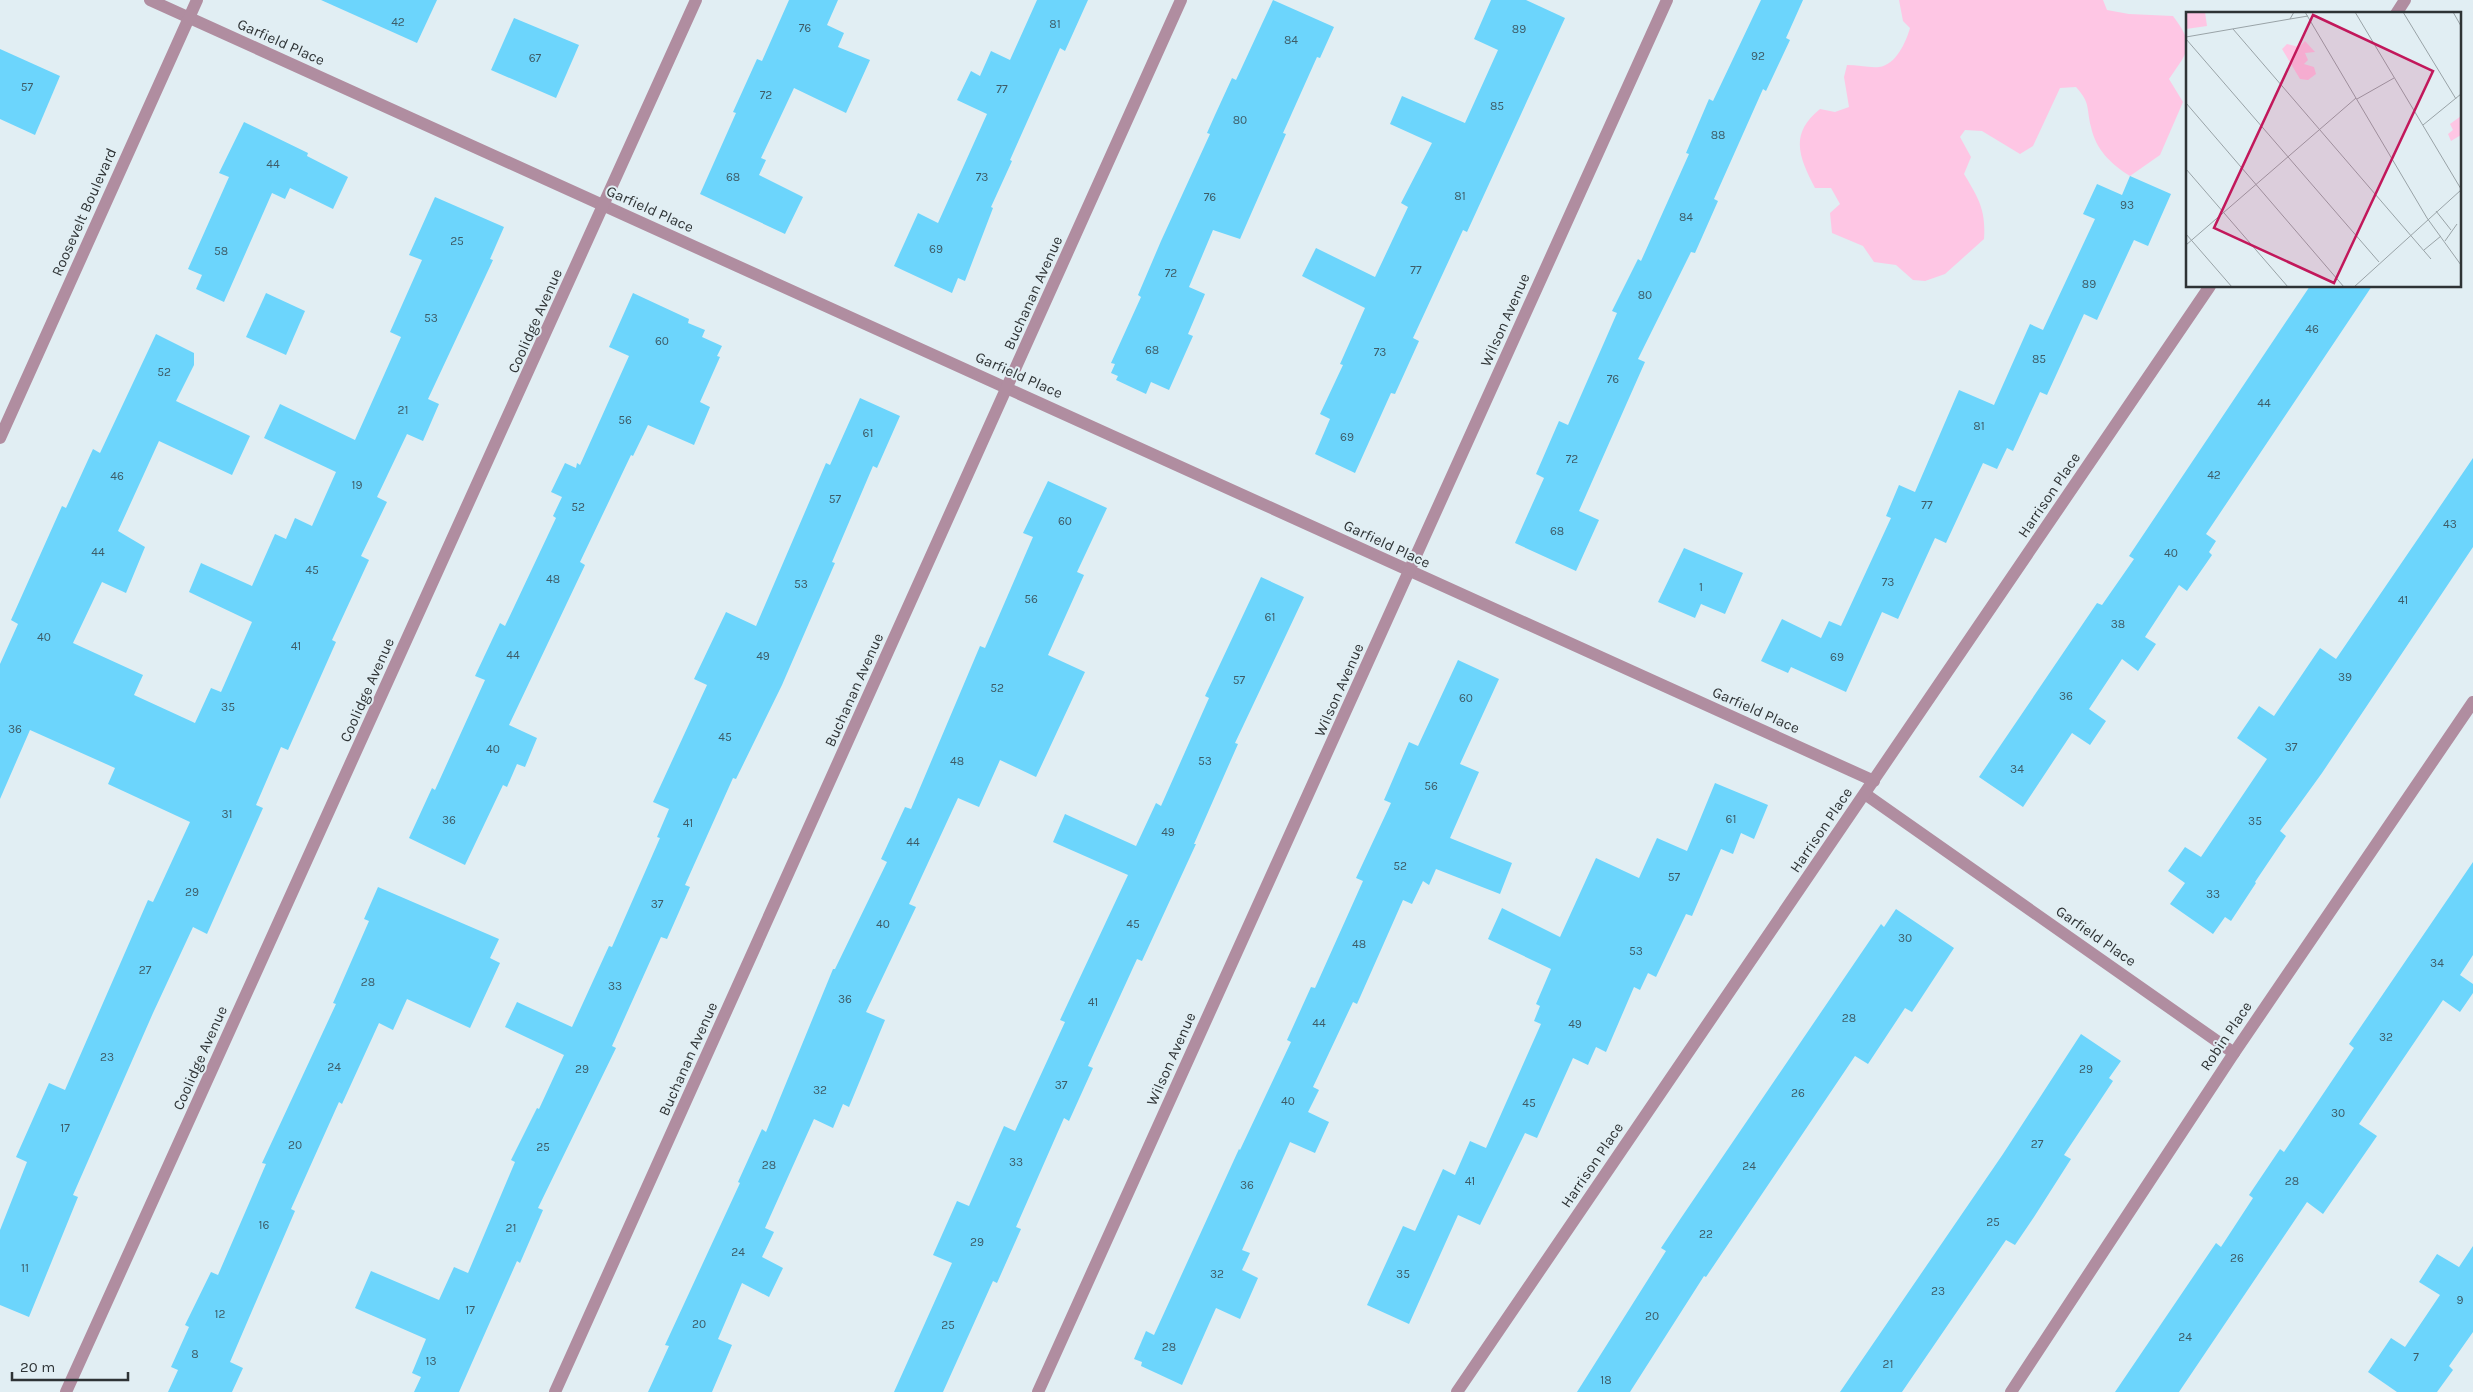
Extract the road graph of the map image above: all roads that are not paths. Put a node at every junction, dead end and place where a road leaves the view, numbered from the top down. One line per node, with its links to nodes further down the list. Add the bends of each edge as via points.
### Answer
1 (150, 0): 8 (street, Garfield Place)
2 (197, 0): 8 (street, Roosevelt Boulevard)
3 (696, 0): 9 (street, Coolidge Avenue)
4 (1181, 0): 11 (street, Buchanan Avenue)
5 (1667, 0): 13 (street, Wilson Avenue)
6 (2405, 0): 7 (street)
7 (2397, 12)
8 (189, 18): 9 (street, Garfield Place); 12 (street, Roosevelt Boulevard)
9 (604, 206): 11 (street, Garfield Place); 18 (street, Coolidge Avenue)
10 (2209, 288): 15 (street, Harrison Place)
11 (1008, 388): 13 (street, Garfield Place); 19 (street, Buchanan Avenue)
12 (0, 438)
13 (1410, 572): 15 (street, Garfield Place); 20 (street, Wilson Avenue)
14 (2473, 702): 17 (street, Robin Place)
15 (1874, 781): 16 (street, Harrison Place)
16 (1865, 794): 17 (street, Garfield Place); 21 (street, Harrison Place)
17 (2234, 1053): 22 (street, Robin Place)
18 (66, 1392)
19 (555, 1392)
20 (1038, 1392)
21 (1457, 1392)
22 (2011, 1392)

